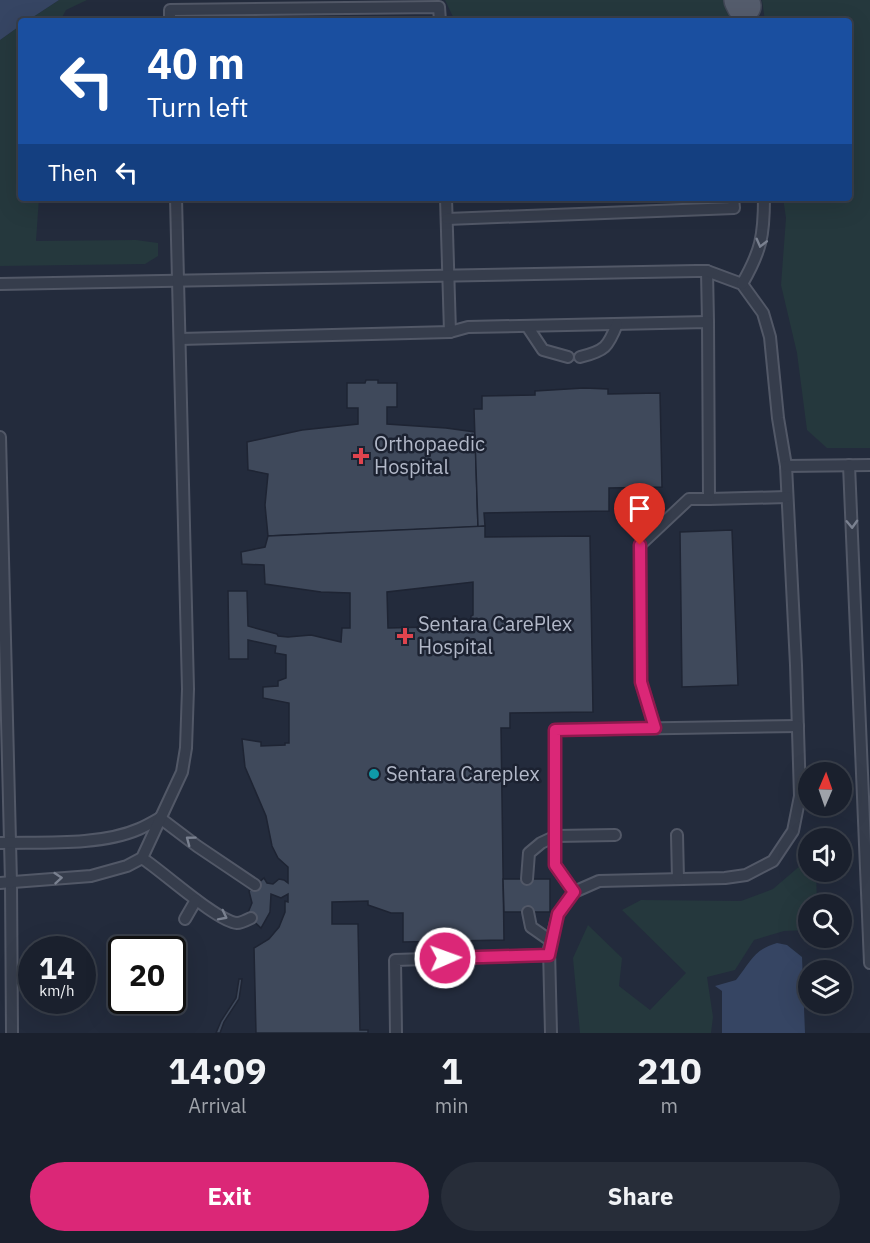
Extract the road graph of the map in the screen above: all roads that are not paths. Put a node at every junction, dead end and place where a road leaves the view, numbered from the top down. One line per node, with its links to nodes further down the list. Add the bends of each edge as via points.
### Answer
1 (170, 18): 2 (lane, via 170,10 439,7)
2 (440, 18)
3 (176, 201): 10 (lane)
4 (446, 201): 7 (lane)
5 (733, 201): 7 (lane, via 734,208)
6 (764, 201): 12 (lane, one-way to 12, via 763,237)
7 (447, 219): 9 (lane)
8 (707, 272): 9 (lane); 12 (lane); 13 (lane)
9 (449, 276): 10 (lane); 16 (lane)
10 (179, 281): 11 (lane); 17 (lane)
11 (0, 284)
12 (742, 284): 23 (lane, via 763,313 770,337)
13 (708, 322): 14 (lane); 25 (lane)
14 (617, 324): 15 (lane); 19 (lane, via 608,345)
15 (527, 326): 16 (lane, via 468,327); 18 (lane, via 543,350)
16 (450, 332): 17 (lane)
17 (180, 339): 28 (lane, via 189,689 182,772)
18 (568, 357)
19 (580, 357)
20 (0, 437): 32 (lane)
21 (849, 465): 22 (lane); 23 (lane); 45 (lane, one-way to 45)
22 (870, 465)
23 (786, 466): 24 (lane)
24 (787, 497): 25 (lane); 26 (lane)
25 (709, 499): 27 (lane, via 689,499 640,545 641,682)
26 (798, 726): 27 (lane); 35 (lane, via 798,808 793,831 773,861 746,875)
27 (655, 728): 31 (lane, via 555,730)
28 (159, 818): 32 (lane, via 138,830 113,837); 33 (lane); 37 (lane, one-way to 28)
29 (615, 835): 31 (lane)
30 (677, 835): 35 (lane)
31 (556, 836): 34 (lane, via 529,853); 38 (lane, via 555,865)
32 (5, 843): 36 (lane)
33 (142, 858): 36 (lane, one-way to 33, via 101,874); 39 (lane)
34 (527, 879)
35 (678, 879): 38 (lane, via 599,881)
36 (6, 883): 46 (lane)
37 (255, 885)
38 (574, 892): 43 (lane, via 558,914)
39 (196, 900): 41 (lane, one-way to 41, via 238,923); 42 (lane)
40 (528, 912): 43 (lane, via 531,927)
41 (251, 918)
42 (184, 919)
43 (551, 941): 44 (lane)
44 (549, 955): 47 (lane, via 395,960); 48 (lane)
45 (870, 963)
46 (12, 1033)
47 (396, 1033)
48 (551, 1033)

